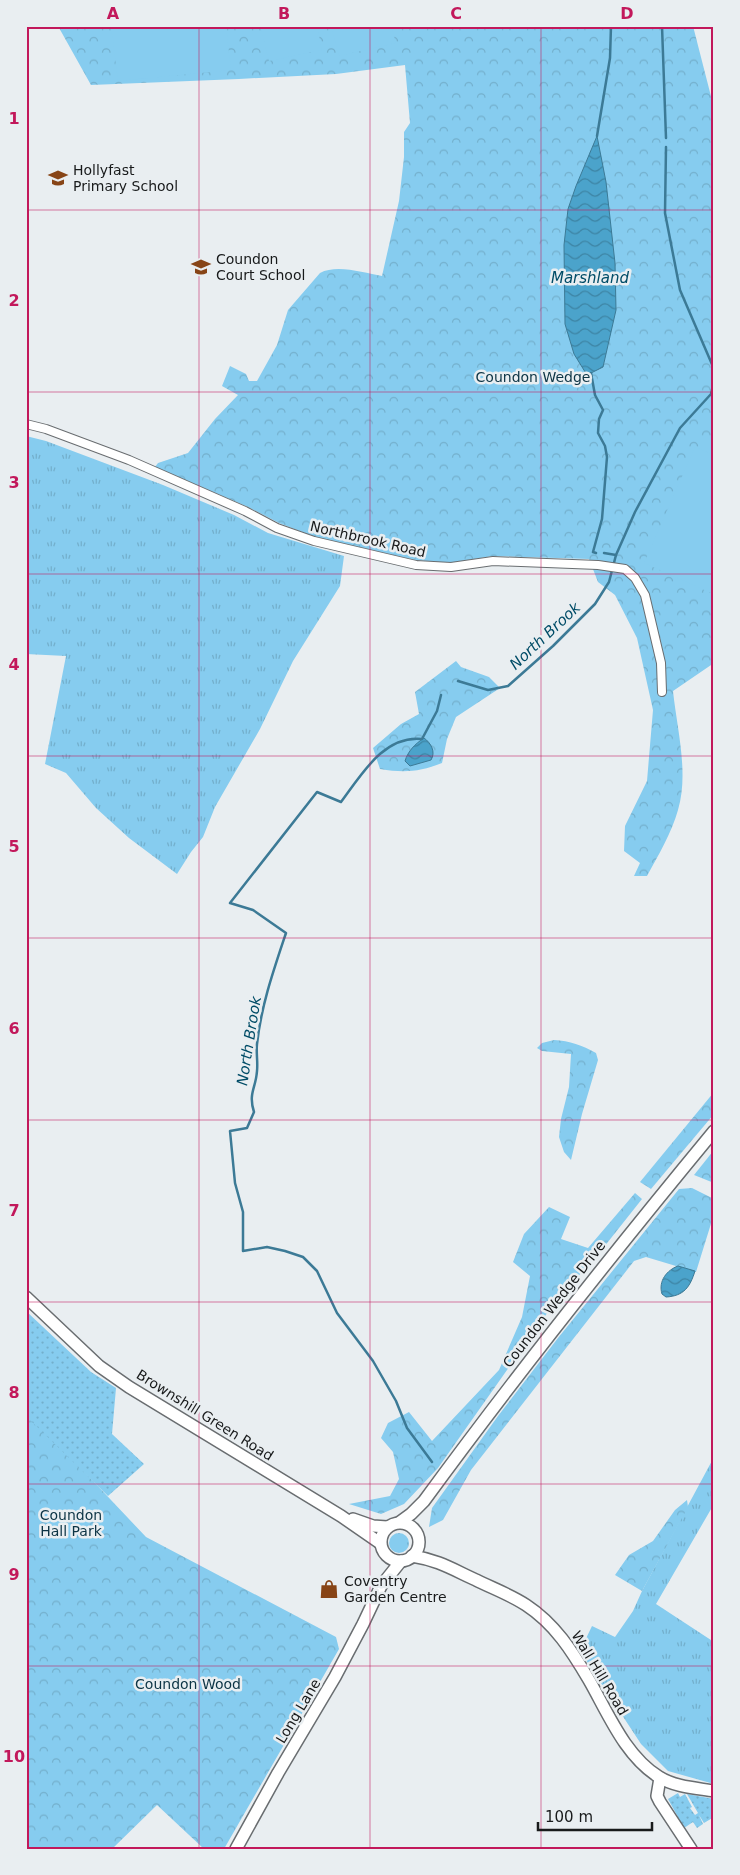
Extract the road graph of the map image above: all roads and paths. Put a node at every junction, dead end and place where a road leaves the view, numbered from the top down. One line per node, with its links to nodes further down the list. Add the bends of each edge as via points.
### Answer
1 (26, 424): 2 (street, Northbrook Road, via 129,460 277,528 314,541 416,565 450,567 493,561 624,569 635,578 645,595 660,662)
2 (662, 692)
3 (714, 1131): 5 (main road, Coundon Wedge Drive, via 496,1402)
4 (26, 1297): 6 (main road, Brownshill Green Road, via 100,1366 129,1387)
5 (424, 1501): 7 (main road, Coundon Wedge Drive); 9 (main road, Coundon Wedge Drive)
6 (341, 1516): 8 (main road); 10 (main road, Brownshill Green Road)
7 (400, 1522): 8 (main road); 9 (main road, via 412,1527)
8 (387, 1527): 10 (main road)
9 (418, 1538): 12 (main road); 13 (main road, Wall Hill Road)
10 (380, 1542): 11 (main road)
11 (385, 1554): 14 (main road); 15 (main road, Long Lane)
12 (412, 1556): 13 (main road, Wall Hill Road); 14 (main road)
13 (432, 1559): 16 (main road, Wall Hill Road, via 525,1604 542,1616 570,1648 631,1751)
14 (401, 1561): 15 (main road, Long Lane)
15 (381, 1586): 18 (main road, Long Lane, via 335,1677)
16 (660, 1778): 17 (main road); 19 (main road, via 657,1796)
17 (714, 1791)
18 (236, 1849)
19 (691, 1849)

